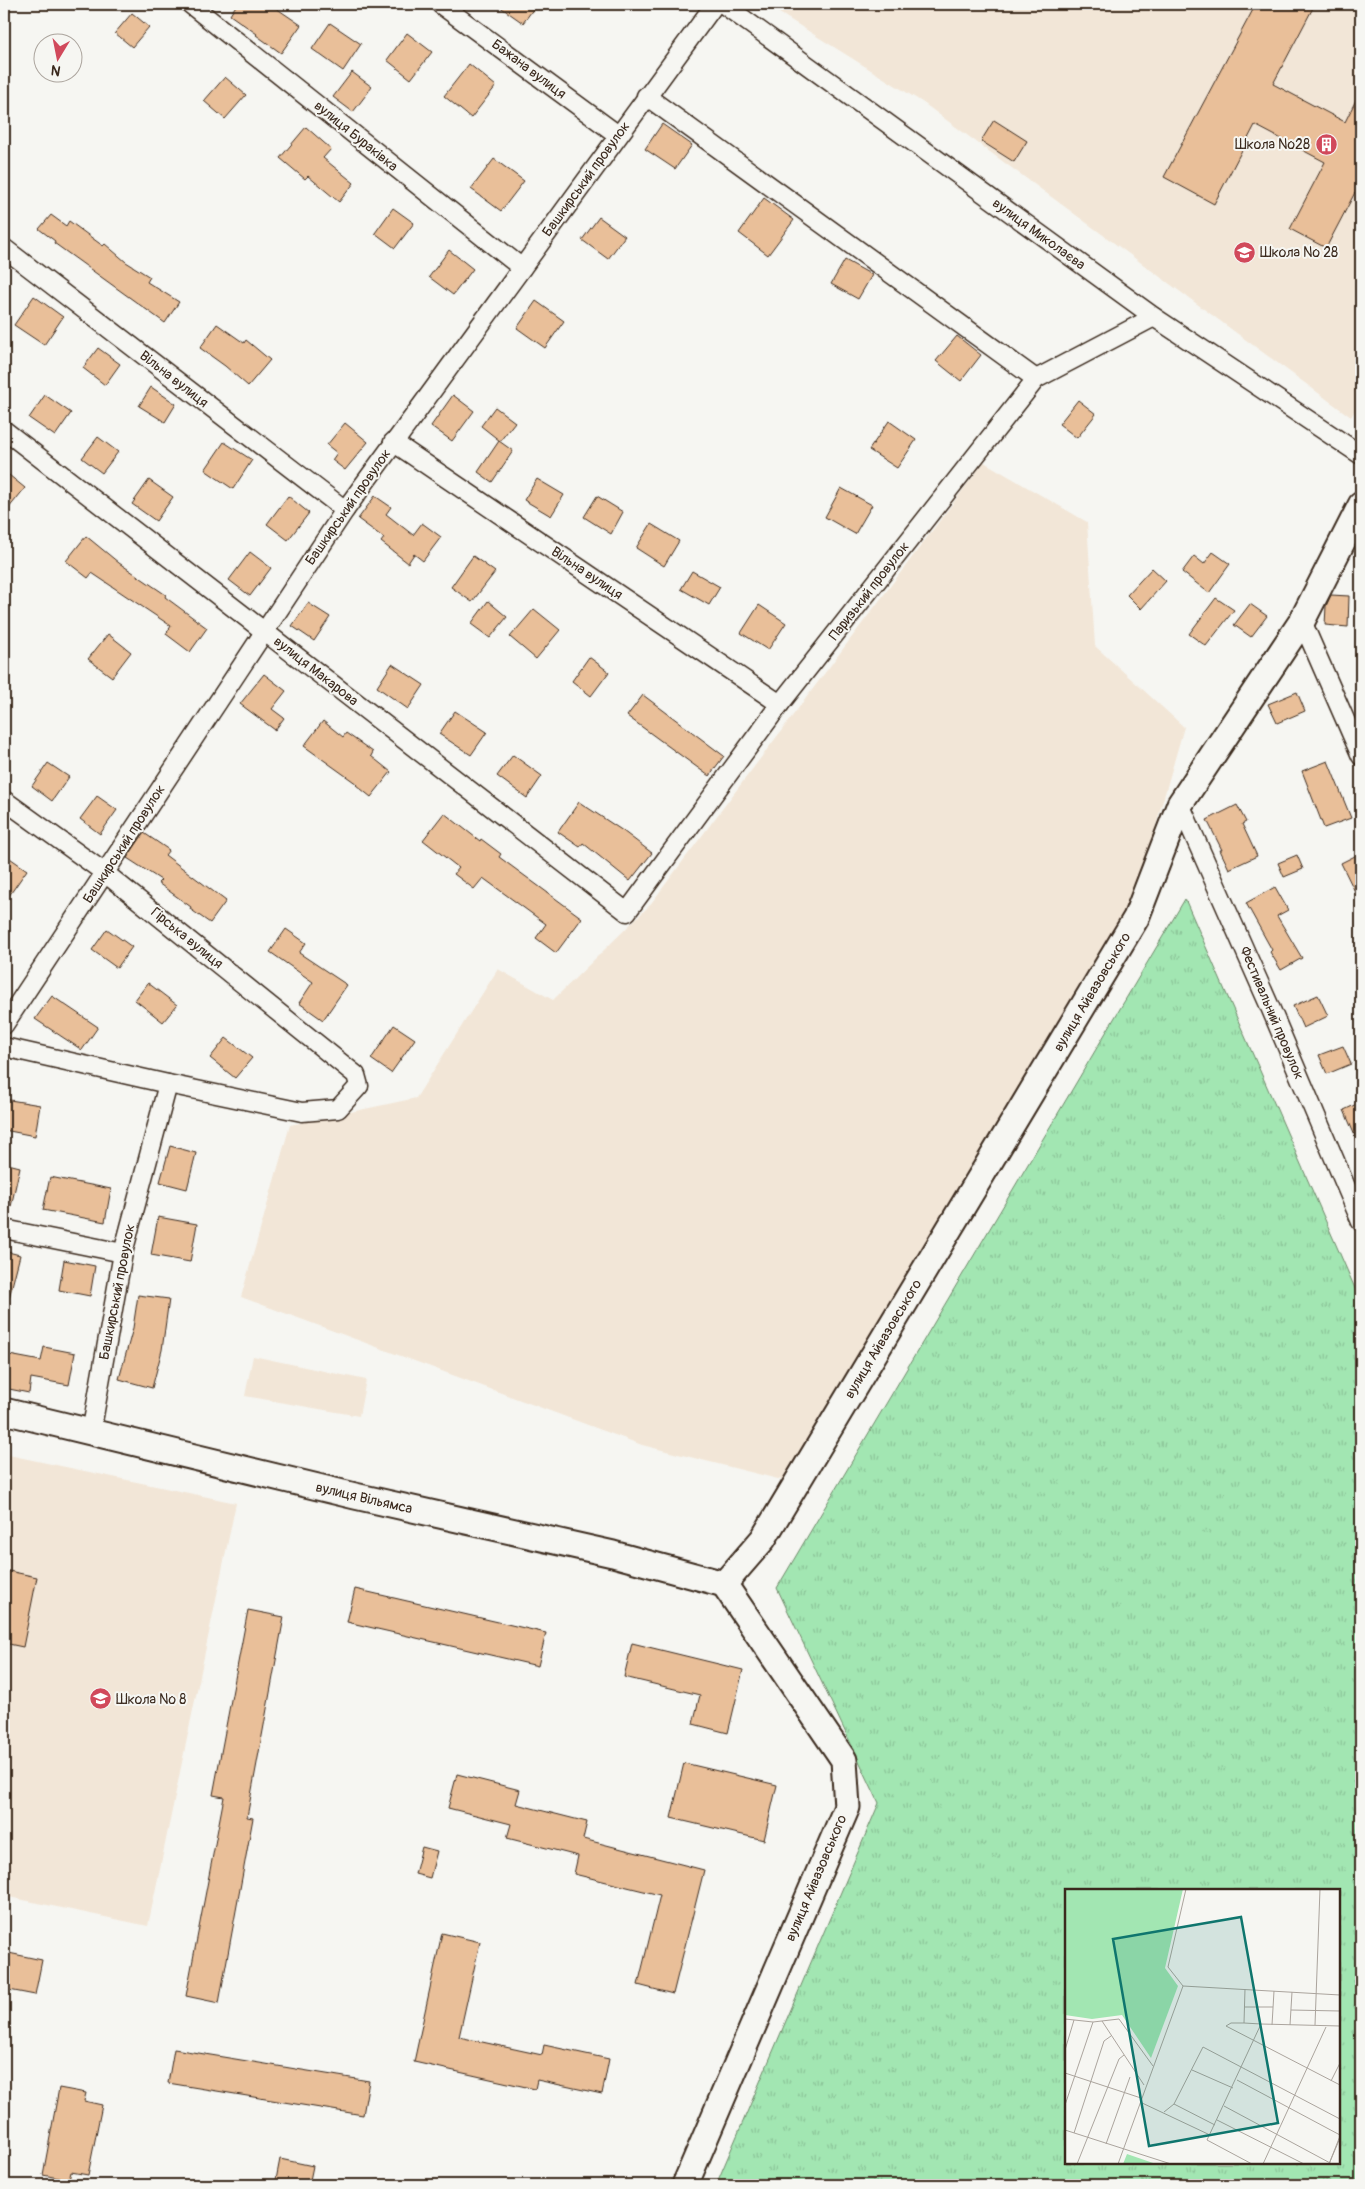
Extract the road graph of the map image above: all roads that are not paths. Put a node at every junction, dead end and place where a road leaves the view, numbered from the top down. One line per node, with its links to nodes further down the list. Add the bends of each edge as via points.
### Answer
1 (190, 4): 8 (street, вулиця Бураківка)
2 (440, 4): 6 (street, Бажана вулиця)
3 (715, 4): 5 (street, Башкирський провулок)
4 (723, 4): 9 (street, вулиця Миколаєва)
5 (646, 96): 6 (street, Башкирський провулок); 10 (street)
6 (618, 135): 8 (street, Башкирський провулок)
7 (4, 248): 15 (street, Вільна вулиця)
8 (522, 268): 12 (street, Башкирський провулок)
9 (1154, 317): 10 (street, Паризький провулок); 13 (street, вулиця Миколаєва)
10 (1036, 379): 18 (street, Паризький провулок)
11 (4, 430): 17 (street, вулиця Макарова)
12 (393, 442): 15 (street, Башкирський провулок); 18 (street, Вільна вулиця)
13 (1361, 455)
14 (1361, 505): 16 (street, вулиця Айвазовського)
15 (345, 510): 17 (street, Башкирський провулок)
16 (1302, 621): 19 (street); 21 (street, вулиця Айвазовського)
17 (264, 631): 22 (street, Башкирський провулок); 23 (street, вулиця Макарова)
18 (780, 704): 23 (street, Паризький провулок)
19 (1361, 756)
20 (4, 800): 22 (street, Гірська вулиця)
21 (1180, 804): 27 (street, Фестивальний провулок); 32 (street, вулиця Айвазовського, via 1136,918 762,1539)
22 (105, 873): 24 (street, Башкирський провулок); 26 (street, Гірська вулиця, via 356,1074 359,1086 338,1109 302,1112)
23 (627, 912)
24 (4, 1025)
25 (4, 1047): 26 (street)
26 (168, 1084): 29 (street, Башкирський провулок)
27 (1361, 1222)
28 (4, 1229): 29 (street)
29 (123, 1253): 31 (street, Башкирський провулок)
30 (4, 1411): 31 (street, вулиця Вільямса)
31 (91, 1433): 32 (street, вулиця Вільямса, via 613,1554)
32 (724, 1584): 33 (street, вулиця Айвазовського, via 844,1760 847,1806)
33 (685, 2185)

